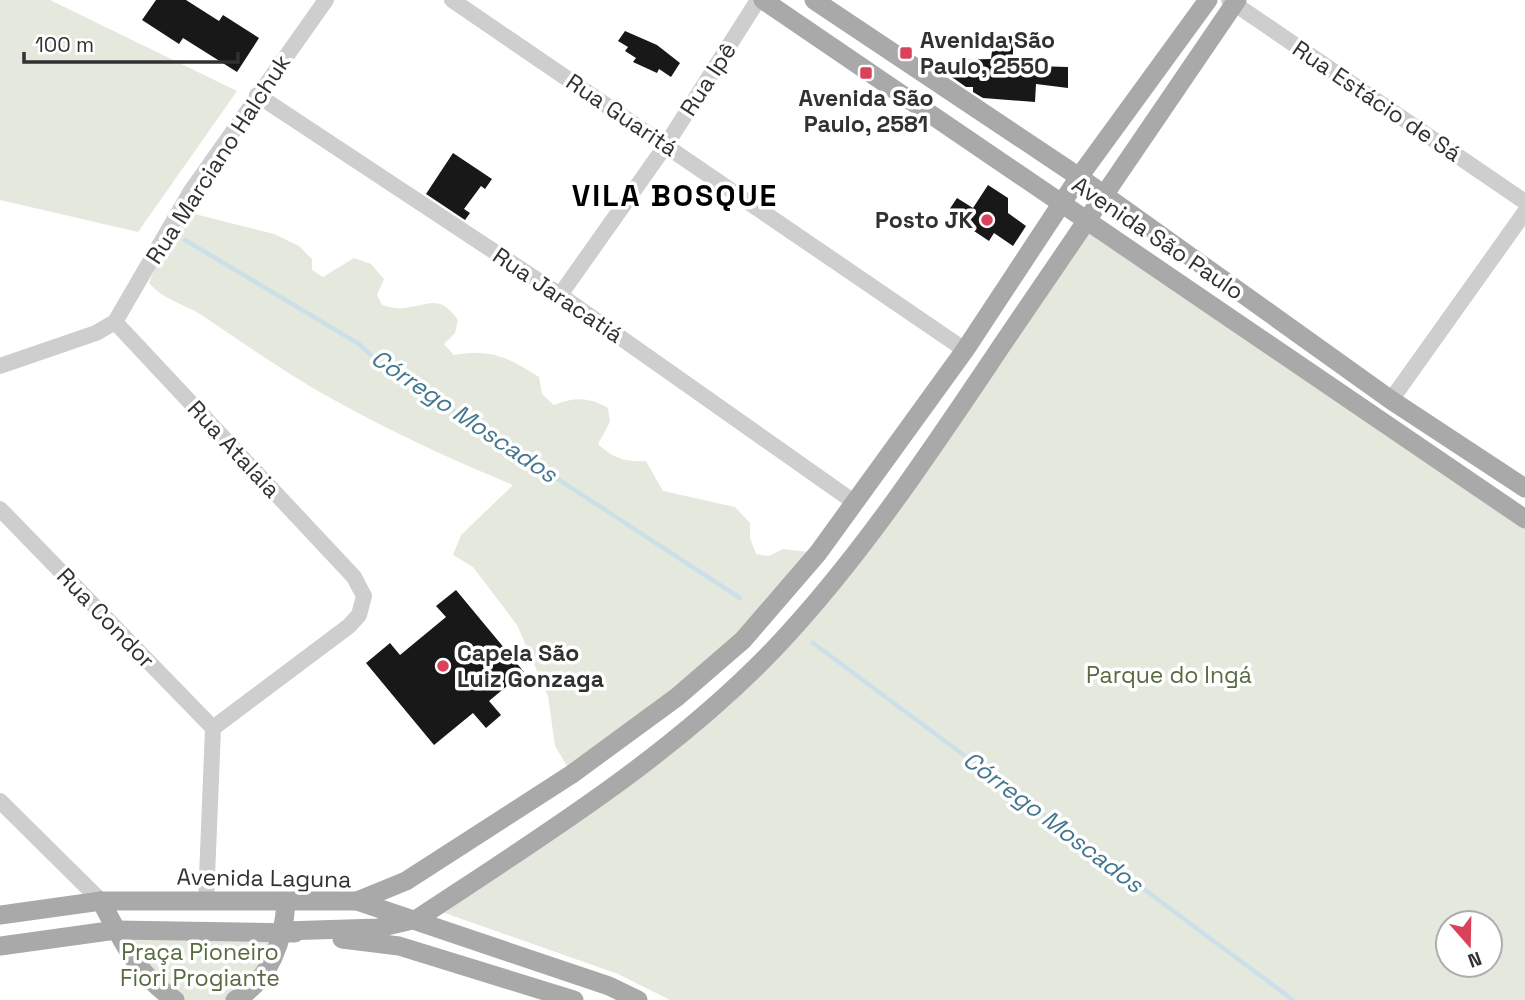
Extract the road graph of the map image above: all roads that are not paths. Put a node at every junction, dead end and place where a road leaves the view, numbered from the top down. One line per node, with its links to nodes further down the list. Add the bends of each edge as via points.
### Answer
1 (326, 0): 7 (street, Rua Marciano Halchuk)
2 (452, 0): 8 (street, Rua Guaritá)
3 (760, 0): 8 (street, Rua Ipê); 11 (main road, Avenida São Paulo)
4 (815, 0): 9 (main road, Avenida São Paulo)
5 (1208, 0): 9 (main road)
6 (1233, 1): 10 (main road); 12 (street, Rua Estácio de Sá)
7 (257, 95): 15 (street, Rua Jaracatiá); 16 (street, Rua Marciano Halchuk, via 177,213)
8 (666, 145): 15 (street, Rua Ipê); 17 (street, Rua Guaritá)
9 (1079, 177): 10 (main road, Avenida São Paulo); 11 (main road)
10 (1104, 195): 14 (main road); 19 (main road, Avenida São Paulo)
11 (1062, 202): 14 (main road, Avenida São Paulo); 17 (main road)
12 (1525, 202)
13 (1525, 212): 19 (street)
14 (1087, 219): 20 (main road, Avenida São Paulo); 33 (main road, via 891,503 825,592 775,648 706,714 617,783)
15 (560, 295): 23 (street, Rua Jaracatiá)
16 (115, 322): 18 (street, via 96,334); 26 (street, Rua Atalaia, via 354,577 364,596 359,615)
17 (965, 350): 23 (main road)
18 (0, 366)
19 (1391, 400): 21 (main road, Avenida São Paulo)
20 (1477, 487): 22 (main road, via 1512,501); 25 (main road, Avenida São Paulo)
21 (1525, 488)
22 (1525, 501)
23 (853, 502): 29 (main road, via 784,595 743,640 677,698 572,774 407,881)
24 (0, 509): 26 (street, Rua Condor)
25 (1525, 519)
26 (213, 728): 30 (street)
27 (0, 801): 28 (street)
28 (101, 901): 30 (main road, Avenida Laguna); 32 (main road, Avenida Laguna); 34 (main road)
29 (357, 901): 31 (main road, Avenida Laguna); 33 (main road, Avenida Laguna)
30 (206, 902): 31 (main road, Avenida Laguna)
31 (286, 902): 35 (main road)
32 (0, 915)
33 (416, 919): 35 (main road, via 377,928); 40 (main road, Avenida Laguna, via 610,986)
34 (116, 930): 35 (main road); 36 (main road); 37 (main road, via 158,989)
35 (285, 931): 38 (main road, via 255,984); 39 (main road, via 400,946)
36 (0, 946)
37 (176, 1000)
38 (235, 1000)
39 (574, 1000)
40 (638, 1000)

